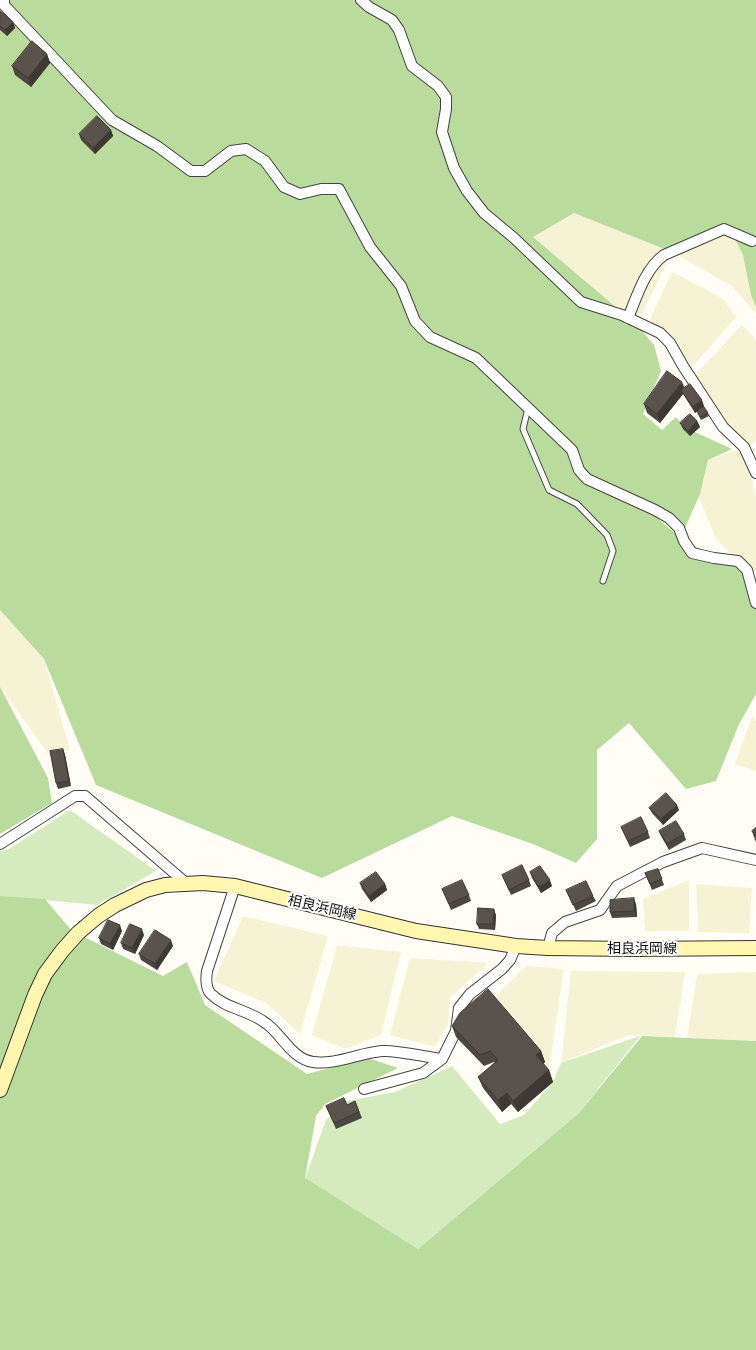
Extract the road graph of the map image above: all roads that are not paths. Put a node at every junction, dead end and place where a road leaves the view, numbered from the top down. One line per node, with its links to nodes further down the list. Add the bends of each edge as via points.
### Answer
1 (4, 0): 5 (street, via 4,5 112,120 157,146 191,171 205,171 231,151 246,149 265,161 284,187 300,194 321,188 339,189 370,247 401,286 415,321 430,337 476,358)
2 (362, 0): 4 (street, via 392,20 399,30 412,66 438,86 446,97 442,132 454,168 484,213 581,302)
3 (752, 241): 4 (street, via 724,229 664,255 656,262 639,290)
4 (628, 318): 6 (street, via 660,333 670,343 723,427 744,447)
5 (528, 408): 7 (lane, via 523,430 549,490 577,504 607,536 613,551); 8 (street, via 572,450 579,470 587,479 669,518 679,528 692,553 738,561 747,570)
6 (756, 473)
7 (603, 581)
8 (756, 603)
9 (0, 844): 11 (street, via 75,796 85,796)
10 (756, 860): 14 (street, via 702,848 663,862 617,886 600,910 565,922 552,933)
11 (187, 884): 12 (main road, 相良浜岡線); 17 (main road, 相良浜岡線, via 165,885 146,890 115,905 78,932 45,974 26,1016)
12 (235, 886): 13 (main road, 相良浜岡線, via 416,931); 16 (street, via 207,971 206,981 210,993 231,1007 255,1016 267,1024 298,1056 311,1062 329,1063 382,1051)
13 (516, 946): 14 (main road, 相良浜岡線); 16 (street, via 510,960 502,969 470,994 459,1008 456,1031)
14 (548, 948): 15 (main road, 相良浜岡線)
15 (756, 948)
16 (442, 1059): 18 (street, via 423,1073)
17 (0, 1090)
18 (364, 1090)

